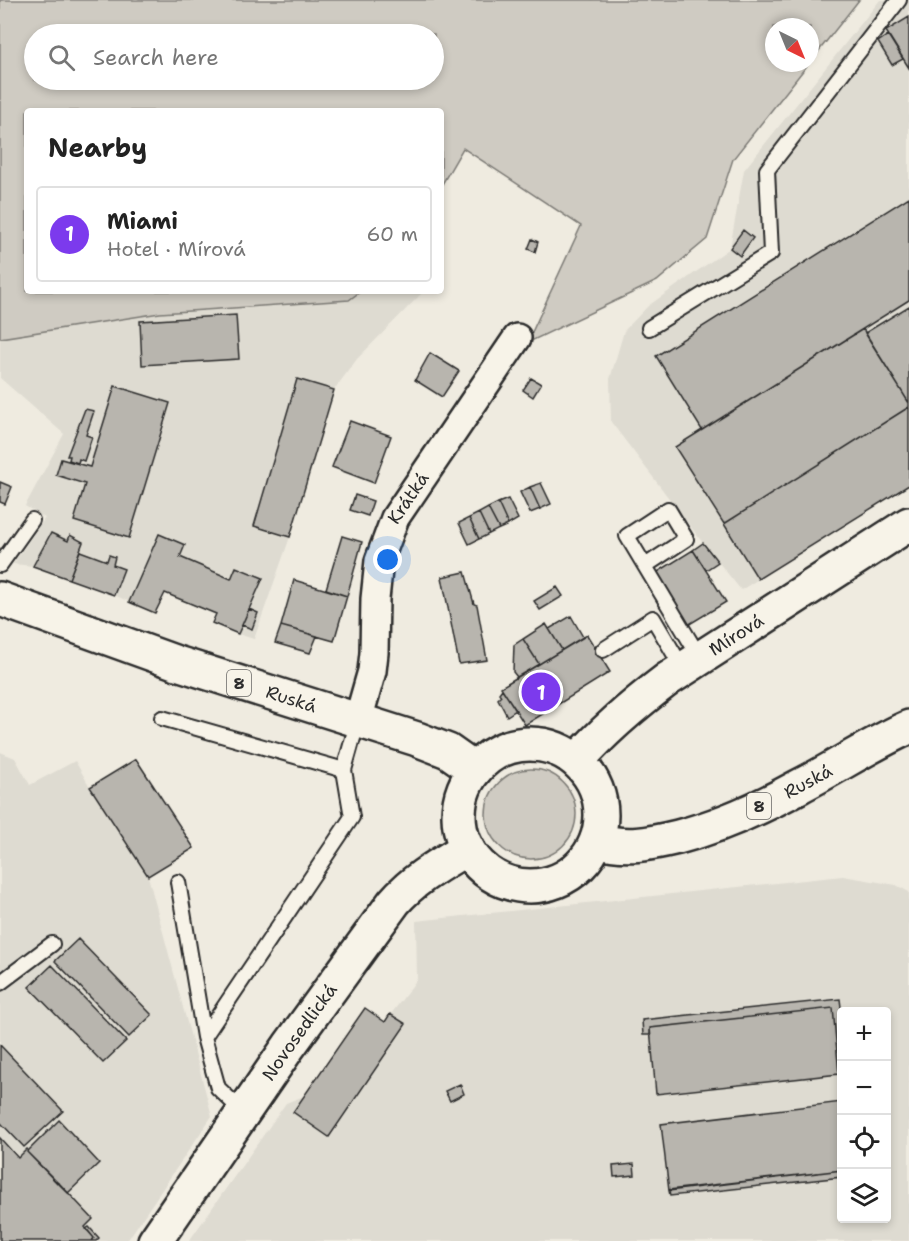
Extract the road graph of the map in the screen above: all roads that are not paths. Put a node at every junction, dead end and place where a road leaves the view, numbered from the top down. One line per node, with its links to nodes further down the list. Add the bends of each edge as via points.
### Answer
1 (899, 0): 2 (lane, via 767,170 771,253)
2 (649, 328)
3 (517, 338): 12 (street, Krátká, via 395,518 379,561 372,670)
4 (32, 520): 6 (lane)
5 (909, 524): 10 (main road, Mírová)
6 (0, 565)
7 (645, 566): 10 (lane)
8 (0, 600): 12 (main road, Ruská / 8, via 177,663)
9 (603, 650): 10 (lane, via 653,618)
10 (691, 664): 14 (main road, Mírová, via 627,711)
11 (162, 718): 15 (lane)
12 (358, 720): 15 (lane); 16 (main road, Ruská / 8, via 448,752)
13 (909, 727): 17 (main road, Ruská / 8, via 789,792 719,824 650,844 621,846)
14 (577, 761): 16 (main road, via 565,752 531,743 491,756); 17 (main road, via 588,772 600,801 602,817)
15 (344, 770): 22 (lane, via 352,817)
16 (476, 770): 18 (main road, via 465,788 460,808)
17 (597, 840): 18 (main road, via 585,860 567,875 546,884 523,885 501,879 481,866)
18 (467, 848): 23 (main road, Novosedlická, via 411,884 394,902)
19 (178, 882): 22 (lane)
20 (52, 944): 21 (lane)
21 (0, 983)
22 (204, 1037): 23 (lane, via 218,1088)
23 (243, 1112): 24 (main road, Novosedlická)
24 (154, 1241)

